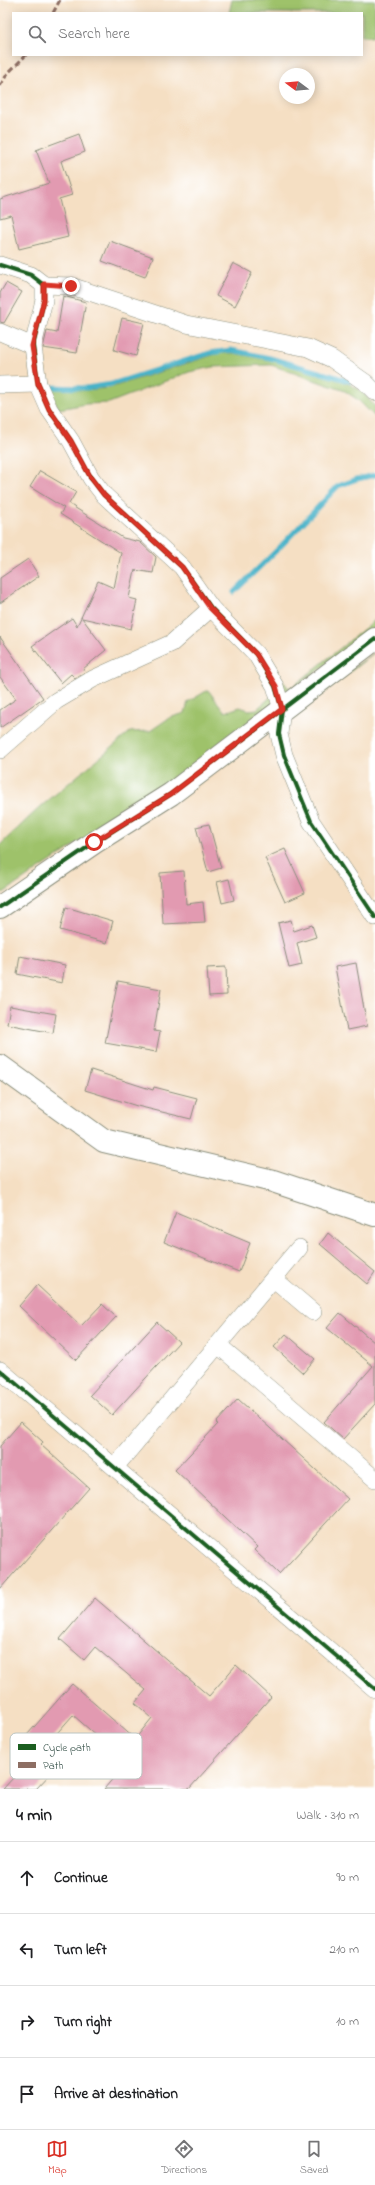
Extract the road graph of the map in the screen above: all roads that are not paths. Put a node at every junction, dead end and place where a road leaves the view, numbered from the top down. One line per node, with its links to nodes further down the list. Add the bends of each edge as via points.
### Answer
1 (0, 265): 2 (street, via 31,276)
2 (44, 284): 4 (street, via 44,300); 7 (street, via 71,286 186,324 308,348 332,359)
3 (0, 332): 4 (street)
4 (32, 346): 5 (street)
5 (38, 384): 6 (street); 8 (street, via 49,409 104,495 182,567)
6 (0, 385)
7 (375, 392)
8 (210, 608): 10 (street, via 256,654 276,686); 11 (street, via 172,643 93,679 56,701)
9 (375, 638): 10 (street)
10 (282, 709): 12 (street, via 171,794 94,842); 13 (street, via 279,734 284,755 311,821)
11 (0, 750)
12 (0, 907)
13 (375, 917)
14 (0, 1066): 15 (street, via 104,1140 273,1181)
15 (375, 1215)
16 (299, 1248): 17 (street)
17 (274, 1279): 18 (street); 19 (street)
18 (312, 1312)
19 (218, 1345): 21 (street); 22 (street)
20 (0, 1370): 21 (street)
21 (114, 1467): 23 (street)
22 (375, 1479)
23 (375, 1689)

